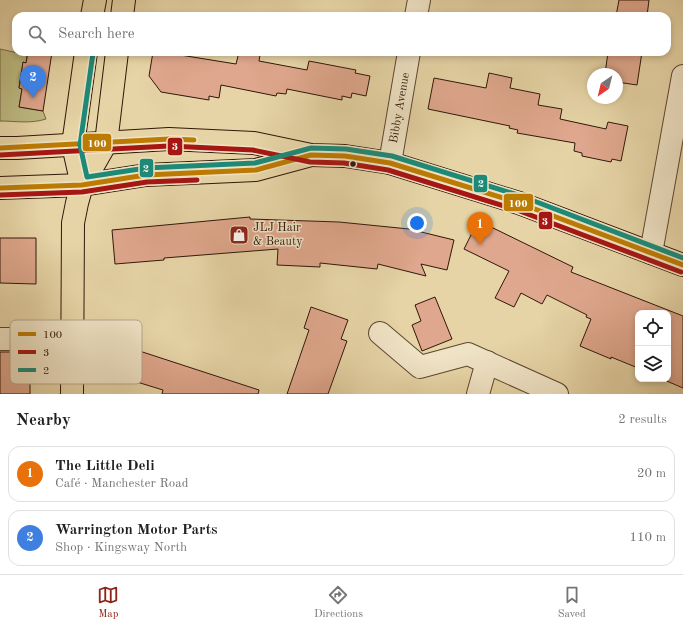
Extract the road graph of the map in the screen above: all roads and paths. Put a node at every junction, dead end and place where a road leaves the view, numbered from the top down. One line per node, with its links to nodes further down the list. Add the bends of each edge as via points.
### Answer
1 (95, 0): 4 (main road)
2 (124, 0): 5 (main road)
3 (419, 0): 6 (street)
4 (93, 12)
5 (122, 12)
6 (417, 12)
7 (85, 56): 12 (main road)
8 (117, 56): 11 (main road)
9 (408, 56): 15 (street, Bibby Avenue)
10 (683, 76): 18 (street)
11 (106, 143): 12 (main road); 14 (main road, via 169,139 254,143); 16 (main road)
12 (74, 145): 13 (main road); 16 (main road)
13 (0, 148)
14 (311, 155): 15 (main road, via 345,156); 16 (main road, via 256,170 146,175)
15 (390, 163): 18 (main road, via 519,203)
16 (82, 185): 17 (main road); 20 (main road, via 73,223)
17 (0, 188)
18 (651, 253): 19 (main road)
19 (683, 265)
20 (73, 320)
21 (380, 334): 22 (street, via 420,367 468,354)
22 (487, 362): 25 (street); 26 (street)
23 (72, 384): 24 (main road)
24 (72, 394)
25 (478, 394)
26 (557, 394)

